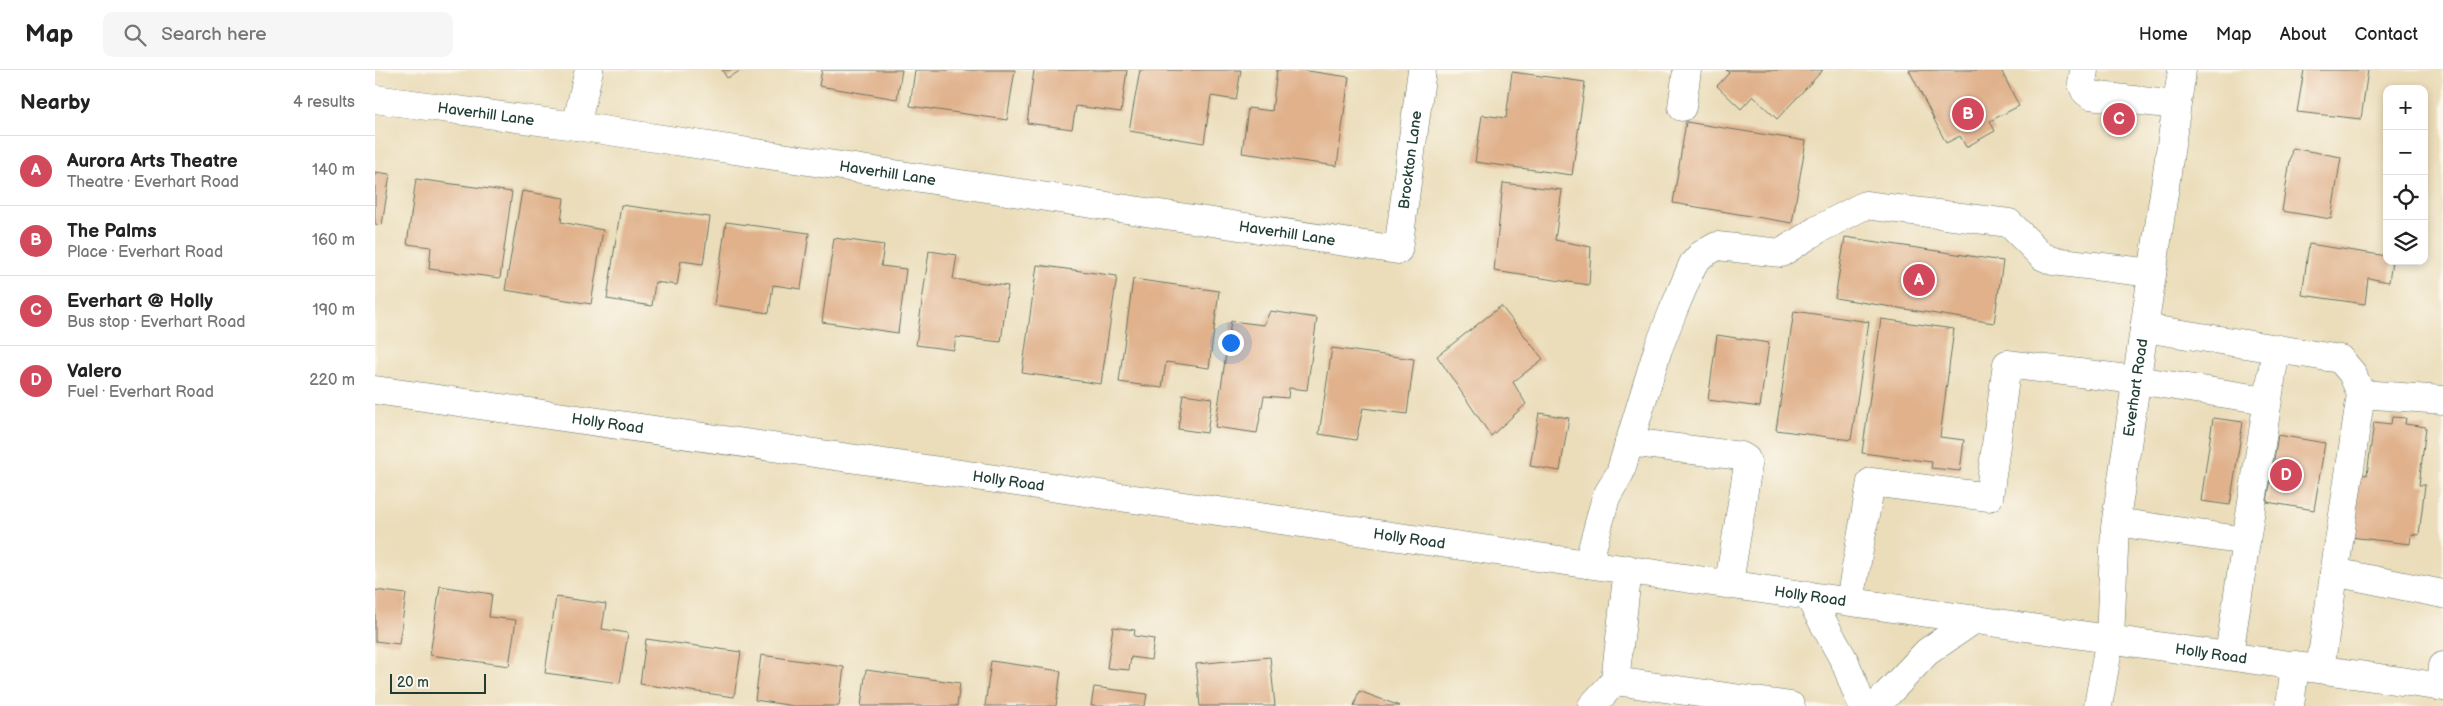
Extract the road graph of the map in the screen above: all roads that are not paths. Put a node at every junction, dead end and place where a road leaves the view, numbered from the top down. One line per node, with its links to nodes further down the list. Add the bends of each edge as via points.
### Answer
1 (589, 70): 9 (main road)
2 (1422, 70): 10 (main road, Brockton Lane)
3 (1687, 70): 8 (main road)
4 (2084, 70): 7 (main road, via 2082,83 2091,95)
5 (2181, 70): 7 (main road, Everhart Road)
6 (375, 99): 9 (main road, Haverhill Lane)
7 (2177, 105): 11 (main road, Everhart Road)
8 (1682, 107)
9 (576, 126): 10 (main road, Haverhill Lane)
10 (1399, 250)
11 (2152, 272): 12 (main road, Everhart Road); 19 (main road, via 2053,261 2042,256 2009,222 1865,205 1781,253 1717,246 1693,264 1658,349)
12 (2144, 328): 13 (main road); 14 (main road, Everhart Road)
13 (2276, 348): 16 (main road, via 2340,359 2352,373); 17 (main road)
14 (2136, 380): 17 (main road); 20 (main road, Everhart Road); 28 (main road, via 2007,364 1989,497 1871,482)
15 (375, 390): 22 (main road, Holly Road)
16 (2361, 394): 18 (main road); 24 (main road)
17 (2266, 400): 21 (main road)
18 (2443, 400)
19 (1629, 442): 22 (main road, via 1620,473 1606,497); 25 (main road, via 1741,456 1746,460 1748,465)
20 (2116, 522): 21 (main road); 30 (main road, Everhart Road)
21 (2246, 541): 31 (main road)
22 (1588, 564): 23 (main road, Holly Road)
23 (1628, 569): 25 (main road, Holly Road); 34 (main road)
24 (2334, 572): 27 (main road); 32 (main road)
25 (1729, 584): 26 (main road, Holly Road)
26 (1808, 594): 28 (main road, Holly Road); 38 (main road, via 1845,662)
27 (2443, 594)
28 (1850, 601): 29 (main road, Holly Road)
29 (1975, 619): 30 (main road, Holly Road); 39 (main road, via 1927,652)
30 (2110, 638): 31 (main road, Holly Road); 40 (main road, Everhart Road)
31 (2229, 656): 32 (main road, Holly Road)
32 (2308, 667): 33 (main road, Holly Road); 41 (main road)
33 (2442, 680)
34 (1615, 681): 35 (main road); 36 (main road)
35 (1684, 698): 37 (main road)
36 (1592, 706)
37 (1791, 706)
38 (1862, 706)
39 (1876, 706)
40 (2098, 706)
41 (2291, 706)

